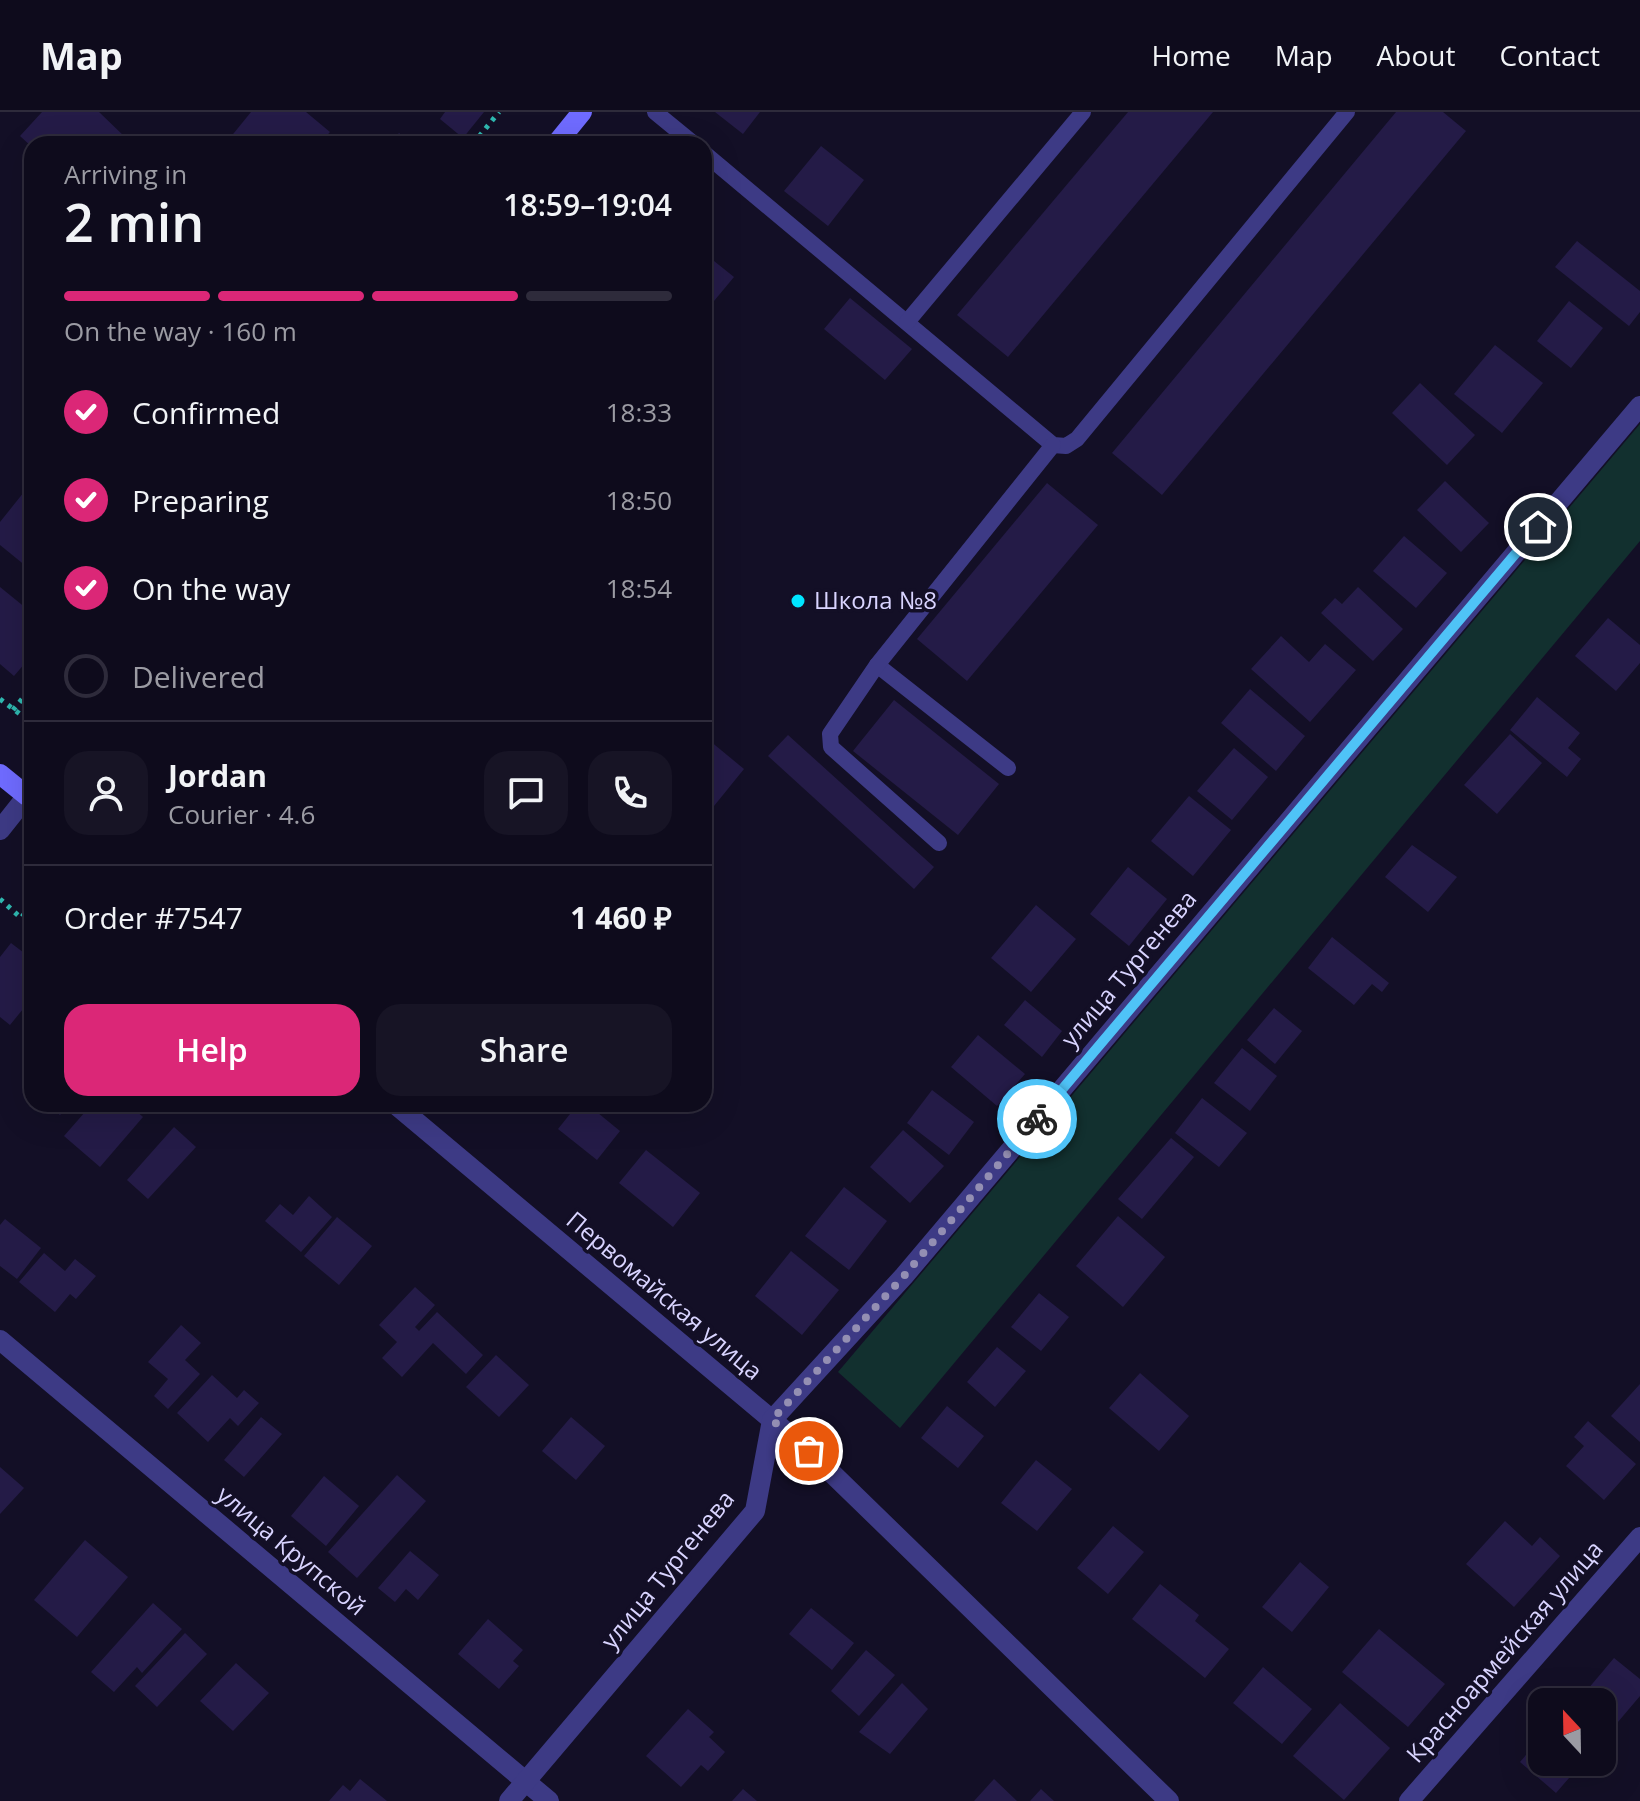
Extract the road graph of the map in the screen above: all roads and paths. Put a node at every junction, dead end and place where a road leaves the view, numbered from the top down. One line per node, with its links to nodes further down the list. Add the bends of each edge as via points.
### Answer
1 (499, 112): 6 (path)
2 (582, 112): 7 (main road)
3 (655, 112): 8 (lane)
4 (1083, 112): 10 (lane)
5 (1347, 112): 12 (lane, via 1077,439 1066,446)
6 (480, 136)
7 (562, 136)
8 (684, 136)
9 (712, 160): 10 (lane)
10 (907, 322): 12 (lane)
11 (1640, 406): 28 (street, улица Тургенева, via 904,1276)
12 (1053, 445): 13 (lane)
13 (877, 665): 18 (lane); 23 (lane, via 830,734 831,747)
14 (24, 697): 16 (path)
15 (0, 699): 16 (path)
16 (13, 710): 17 (path)
17 (24, 718)
18 (1008, 768)
19 (0, 774): 20 (main road)
20 (24, 791)
21 (24, 802): 22 (street)
22 (0, 830)
23 (939, 843)
24 (0, 899): 25 (path, via 21,918)
25 (24, 914)
26 (405, 1112): 28 (street, Первомайская улица)
27 (0, 1340): 30 (street, улица Крупской)
28 (772, 1420): 30 (street, улица Тургенева, via 755,1511); 33 (street, Первомайская улица)
29 (1640, 1537): 34 (street, Красноармейская улица)
30 (525, 1782): 31 (street, улица Тургенева); 32 (street, улица Крупской)
31 (509, 1801)
32 (549, 1801)
33 (1169, 1801)
34 (1409, 1801)

